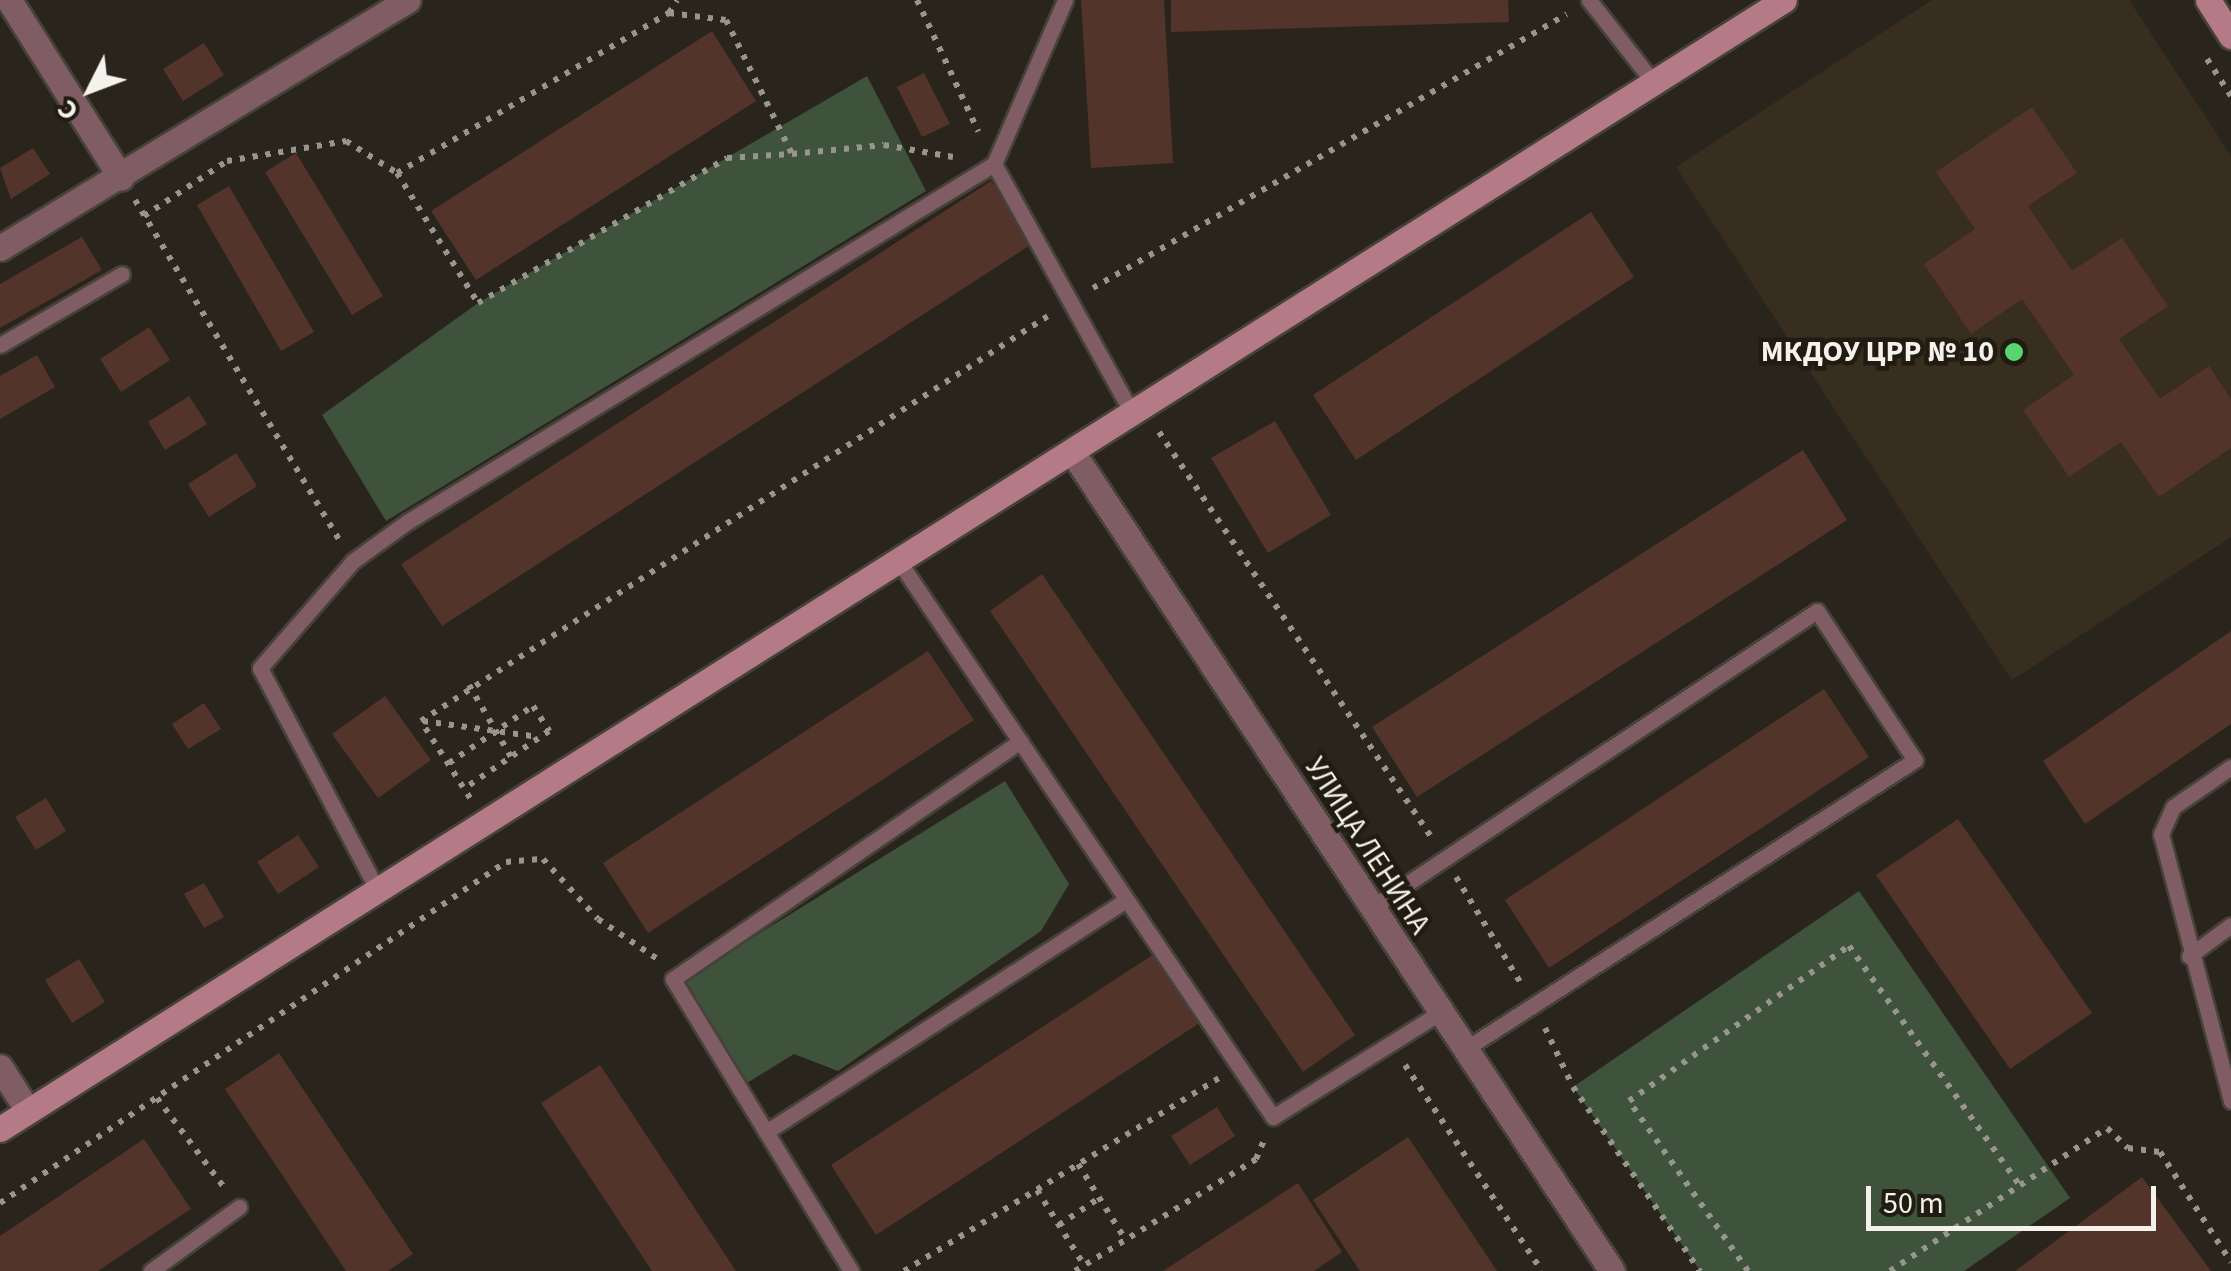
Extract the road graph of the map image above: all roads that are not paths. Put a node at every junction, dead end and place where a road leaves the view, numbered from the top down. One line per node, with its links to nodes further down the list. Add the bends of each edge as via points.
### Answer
1 (9, 0): 10 (street)
2 (408, 0): 10 (street)
3 (1066, 0): 9 (lane)
4 (1590, 0): 8 (lane)
5 (1784, 0): 8 (street)
6 (2208, 0): 7 (street)
7 (2231, 36)
8 (1654, 83): 14 (street)
9 (994, 164): 14 (lane); 19 (lane, via 353,562 260,668)
10 (121, 178): 11 (street)
11 (0, 248)
12 (122, 274): 13 (lane)
13 (0, 344)
14 (1132, 415): 15 (street)
15 (1073, 453): 16 (street); 21 (street, УЛИЦА ЛЕНИНА)
16 (900, 563): 17 (lane); 19 (street)
17 (1020, 740): 20 (lane); 31 (lane, via 673,979)
18 (2231, 767): 23 (lane, via 2173,807 2161,834)
19 (378, 891): 29 (street)
20 (1124, 901): 24 (lane, via 1273,1117); 31 (lane)
21 (1369, 909): 24 (street, УЛИЦА ЛЕНИНА); 25 (lane, via 1817,611 1915,760)
22 (2231, 925): 23 (lane)
23 (2190, 956): 26 (lane)
24 (1438, 1014): 25 (street, УЛИЦА ЛЕНИНА)
25 (1462, 1050): 35 (street, УЛИЦА ЛЕНИНА)
26 (2225, 1058): 28 (lane)
27 (0, 1068): 29 (street)
28 (2231, 1101)
29 (28, 1110): 30 (street)
30 (0, 1129)
31 (766, 1132): 34 (lane)
32 (239, 1207): 33 (lane)
33 (151, 1271)
34 (851, 1271)
35 (1612, 1271)

